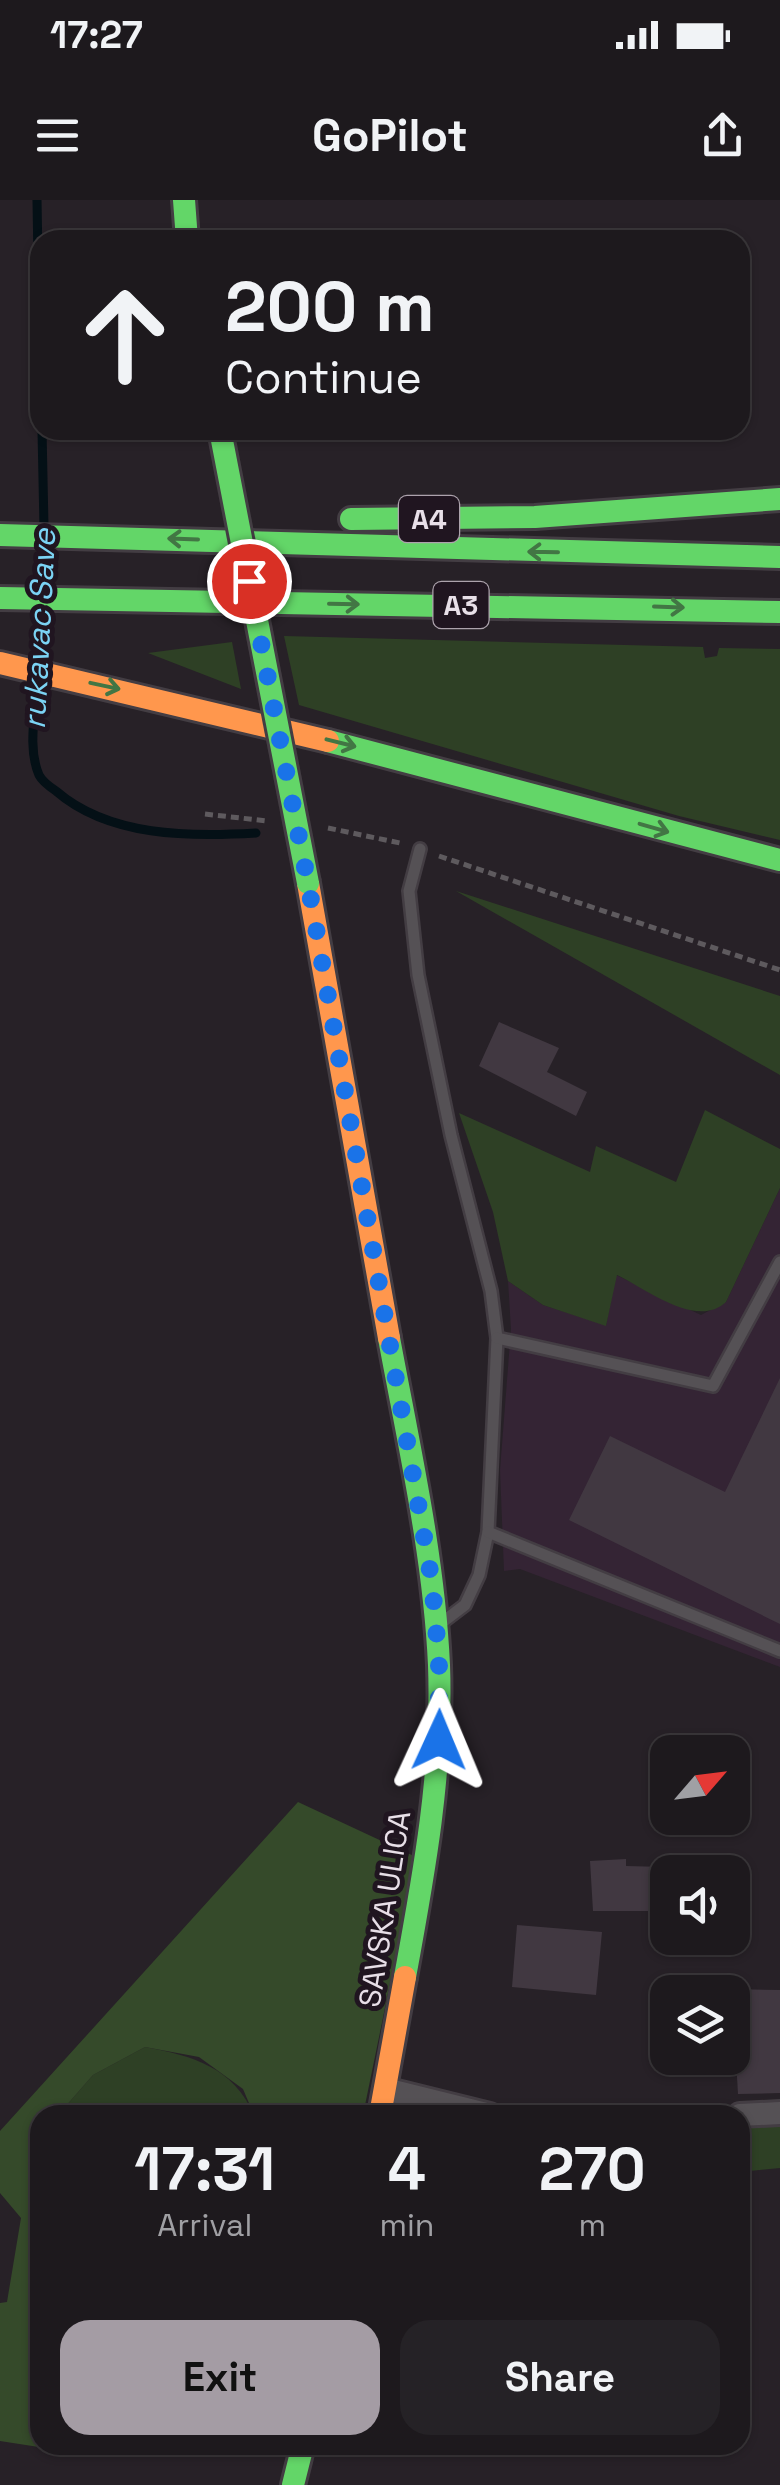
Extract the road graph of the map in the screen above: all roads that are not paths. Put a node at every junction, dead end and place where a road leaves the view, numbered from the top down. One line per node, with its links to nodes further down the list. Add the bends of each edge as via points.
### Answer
1 (184, 200): 2 (main road)
2 (186, 230)
3 (222, 440): 18 (main road, SAVSKA ULICA, bridge, via 308,883)
4 (780, 500): 6 (main road, A4, via 535,517)
5 (284, 519): 7 (main road)
6 (324, 519)
7 (142, 530): 8 (main road, A3); 9 (main road, A3, one-way to 7)
8 (0, 534)
9 (780, 558)
10 (0, 598): 11 (main road, A3, one-way to 11)
11 (780, 612)
12 (0, 663): 14 (main road, one-way to 14)
13 (420, 849): 16 (lane, via 409,891 418,976)
14 (780, 860)
15 (780, 1262): 16 (lane, via 712,1386)
16 (497, 1338): 17 (lane)
17 (488, 1532): 18 (lane, via 465,1605); 19 (lane)
18 (437, 1626): 20 (main road, SAVSKA ULICA, via 434,1800)
19 (780, 1651)
20 (385, 2090): 21 (main road, SAVSKA ULICA); 22 (street)
21 (382, 2105)
22 (448, 2105)
23 (780, 2114): 24 (street)
24 (750, 2115)
25 (300, 2455): 26 (main road)
26 (293, 2485)

